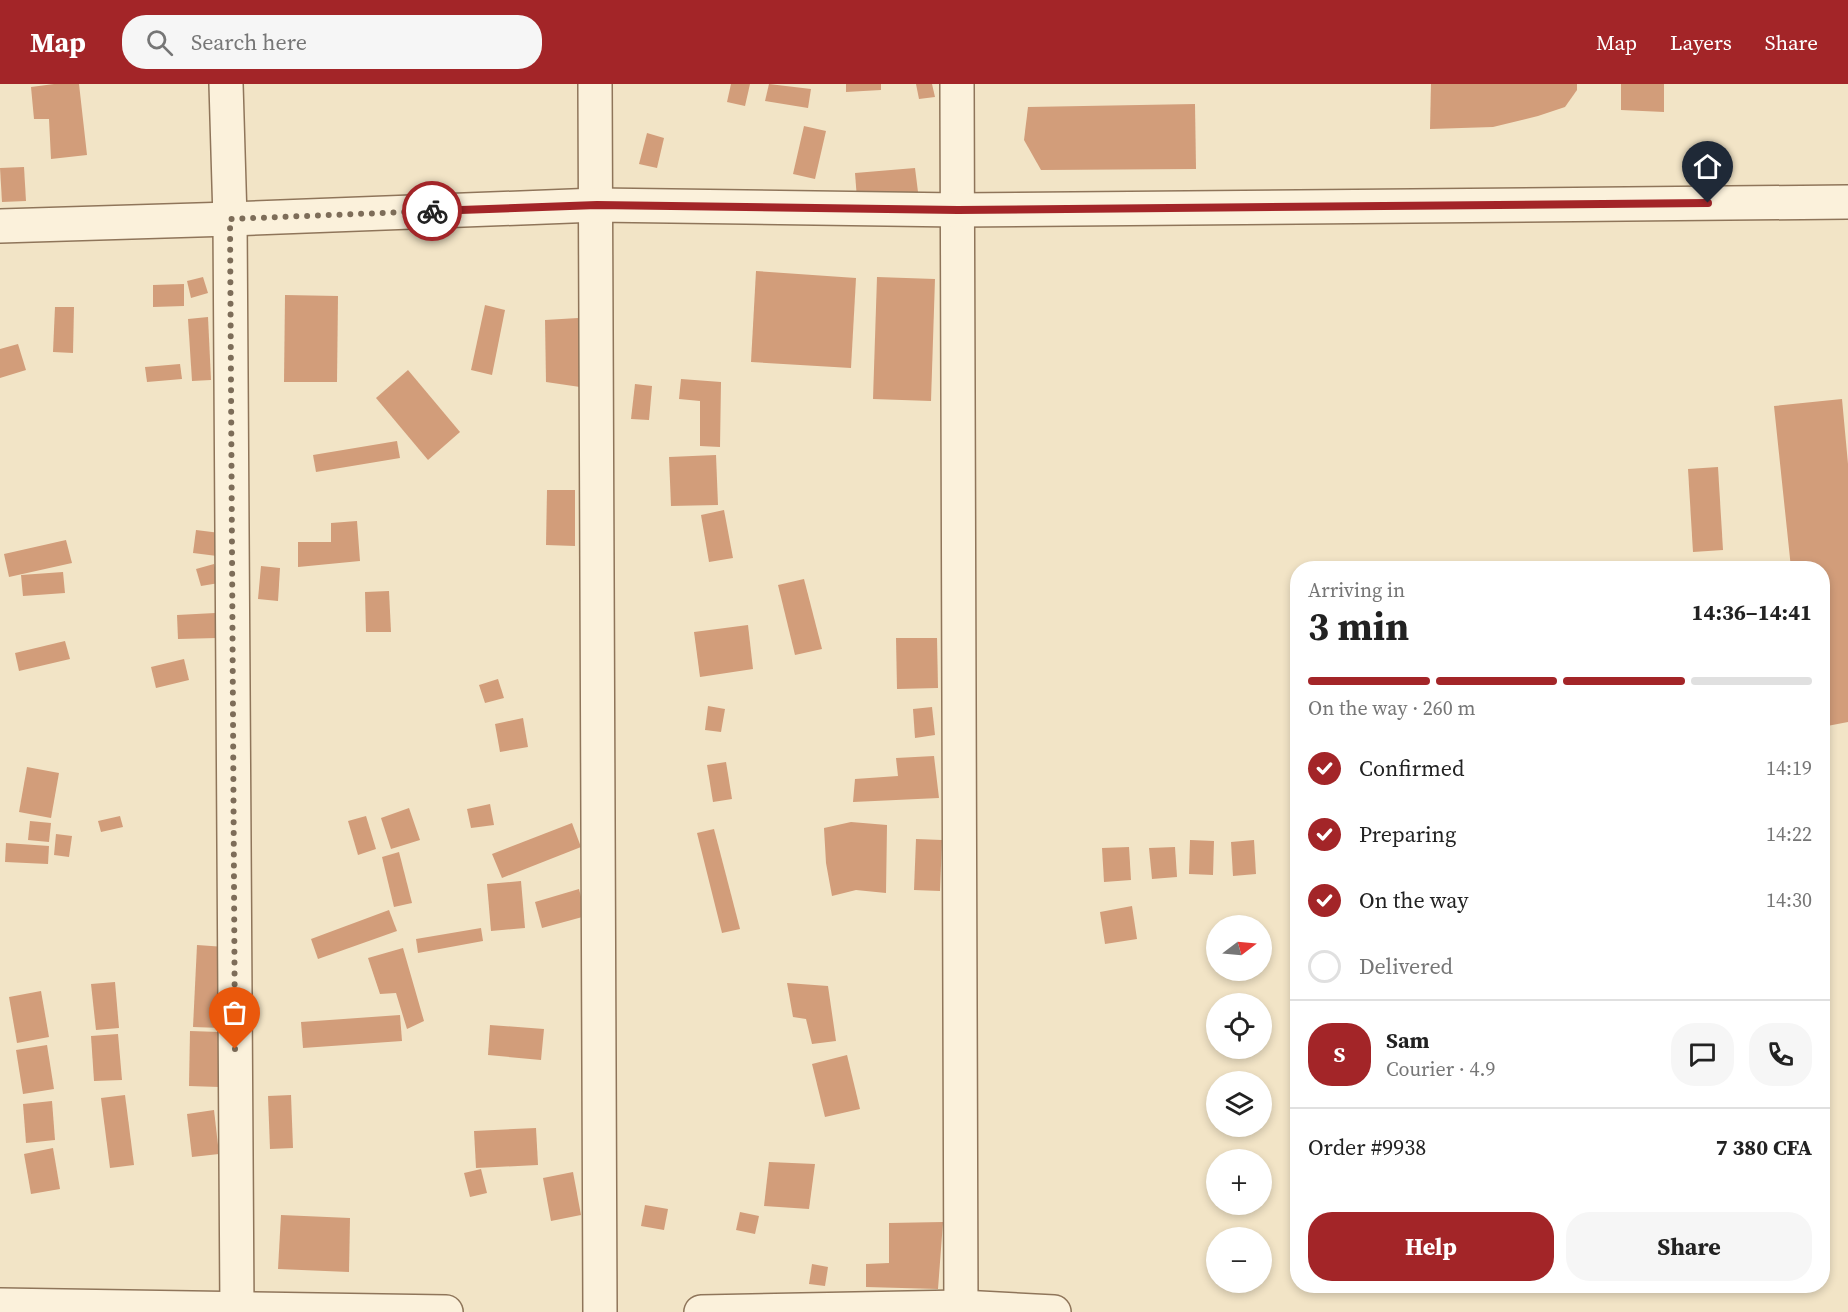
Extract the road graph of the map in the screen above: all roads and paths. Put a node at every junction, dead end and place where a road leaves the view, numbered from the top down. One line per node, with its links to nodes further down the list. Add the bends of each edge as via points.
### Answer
1 (226, 84): 7 (street)
2 (596, 84): 5 (street)
3 (957, 84): 6 (street)
4 (1848, 202): 6 (street)
5 (597, 205): 6 (street); 7 (street); 13 (street)
6 (958, 210): 10 (street)
7 (230, 219): 8 (street); 11 (street)
8 (0, 226)
9 (0, 1305): 11 (street)
10 (961, 1309): 14 (street); 15 (street)
11 (237, 1311): 12 (street)
12 (446, 1312)
13 (600, 1312)
14 (701, 1312)
15 (1054, 1312)

